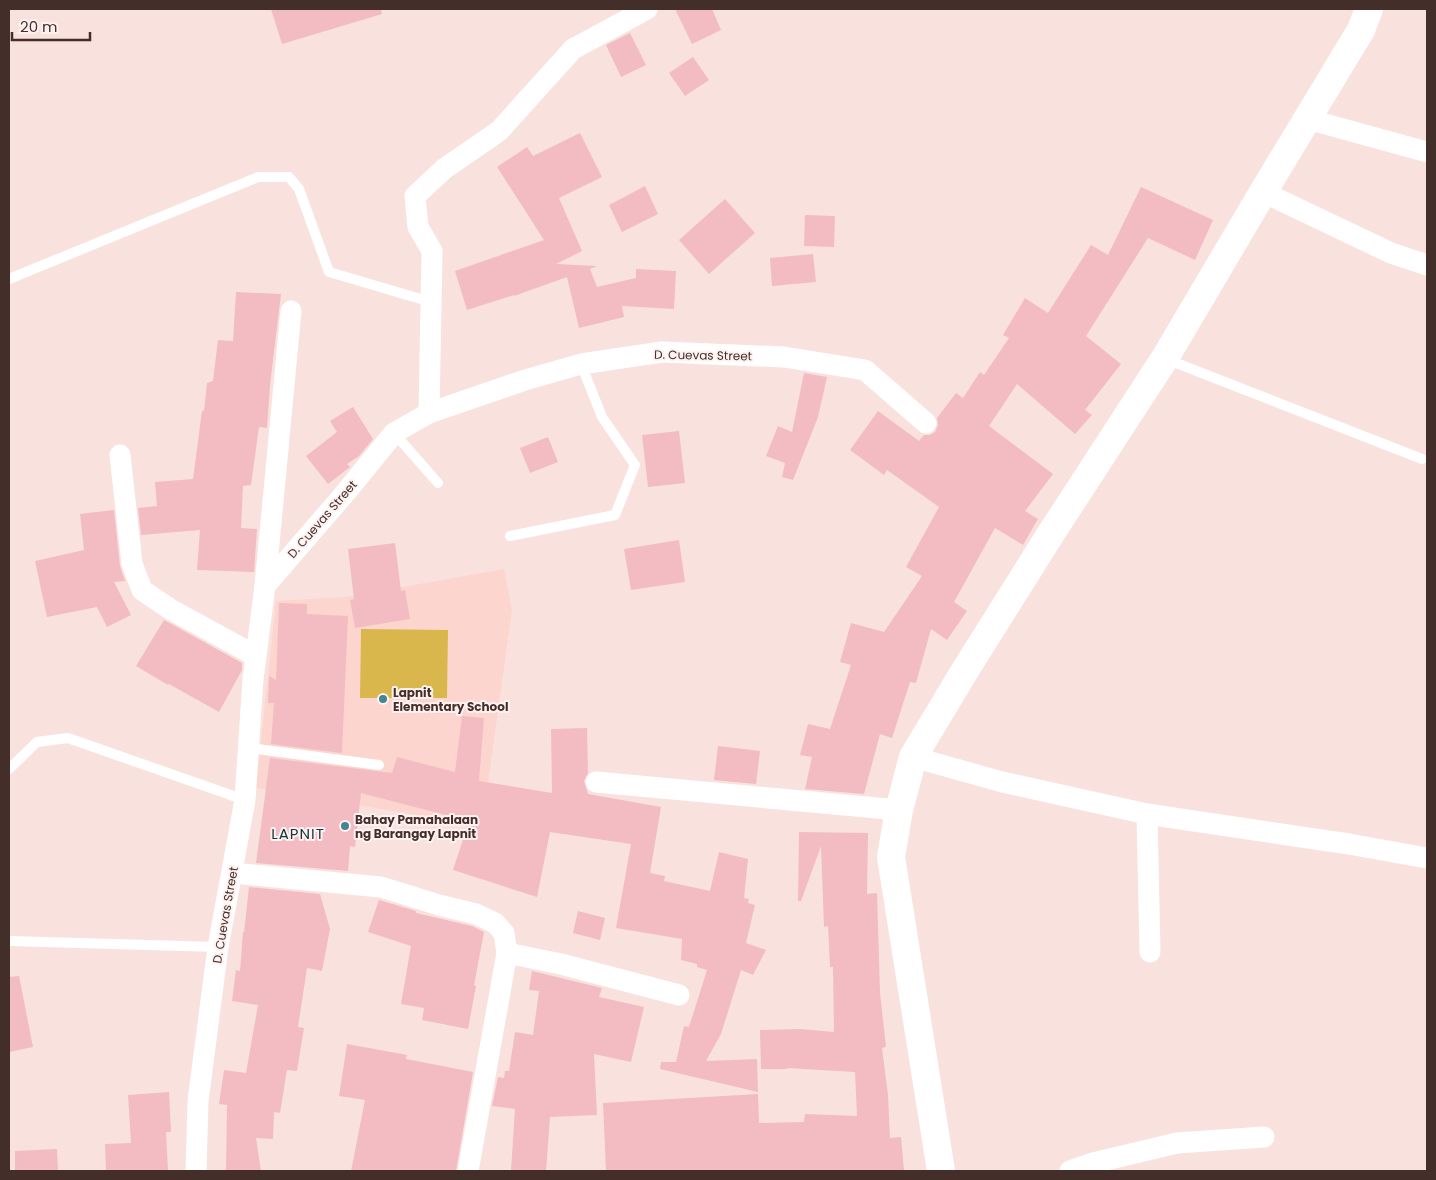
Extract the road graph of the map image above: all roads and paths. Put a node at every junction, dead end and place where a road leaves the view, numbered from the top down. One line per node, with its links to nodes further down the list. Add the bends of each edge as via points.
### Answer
1 (647, 9): 8 (street, via 573,48 499,131 444,169 415,196 418,227 432,252)
2 (1369, 9): 3 (street, via 1361,30)
3 (1307, 119): 4 (street); 5 (street)
4 (1427, 152)
5 (1263, 192): 6 (street, via 1391,253); 10 (street)
6 (1427, 265)
7 (9, 279): 8 (lane, via 258,178 289,176 299,189 329,272)
8 (431, 302): 12 (street)
9 (291, 311): 19 (street)
10 (1165, 358): 16 (lane); 22 (street, via 1050,535)
11 (581, 364): 12 (street, D. Cuevas Street); 13 (street, D. Cuevas Street, via 662,352 784,357 865,370); 18 (lane, via 602,417 635,466 615,515)
12 (429, 414): 14 (street, D. Cuevas Street)
13 (926, 423)
14 (394, 433): 17 (lane); 19 (street, D. Cuevas Street)
15 (120, 454): 20 (street, via 132,564 142,590)
16 (1422, 459)
17 (438, 483)
18 (510, 536)
19 (265, 586): 20 (street, D. Cuevas Street)
20 (256, 656): 21 (street, D. Cuevas Street)
21 (249, 748): 23 (lane); 26 (street, D. Cuevas Street)
22 (913, 757): 27 (street); 28 (street, via 1002,782)
23 (380, 765)
24 (9, 769): 26 (lane, via 37,742 68,738)
25 (596, 782): 27 (street)
26 (245, 800): 30 (street, D. Cuevas Street)
27 (899, 810): 39 (street, via 890,856)
28 (1147, 814): 29 (street); 34 (street)
29 (1427, 858)
30 (233, 873): 32 (street, D. Cuevas Street); 33 (street, via 381,887 476,914 495,923 504,933)
31 (9, 941): 32 (lane)
32 (218, 947): 37 (street, D. Cuevas Street, via 198,1102)
33 (506, 952): 35 (street); 38 (street)
34 (1150, 952)
35 (679, 995)
36 (1264, 1137): 40 (street, via 1177,1143)
37 (196, 1171)
38 (468, 1171)
39 (940, 1171)
40 (1070, 1171)

